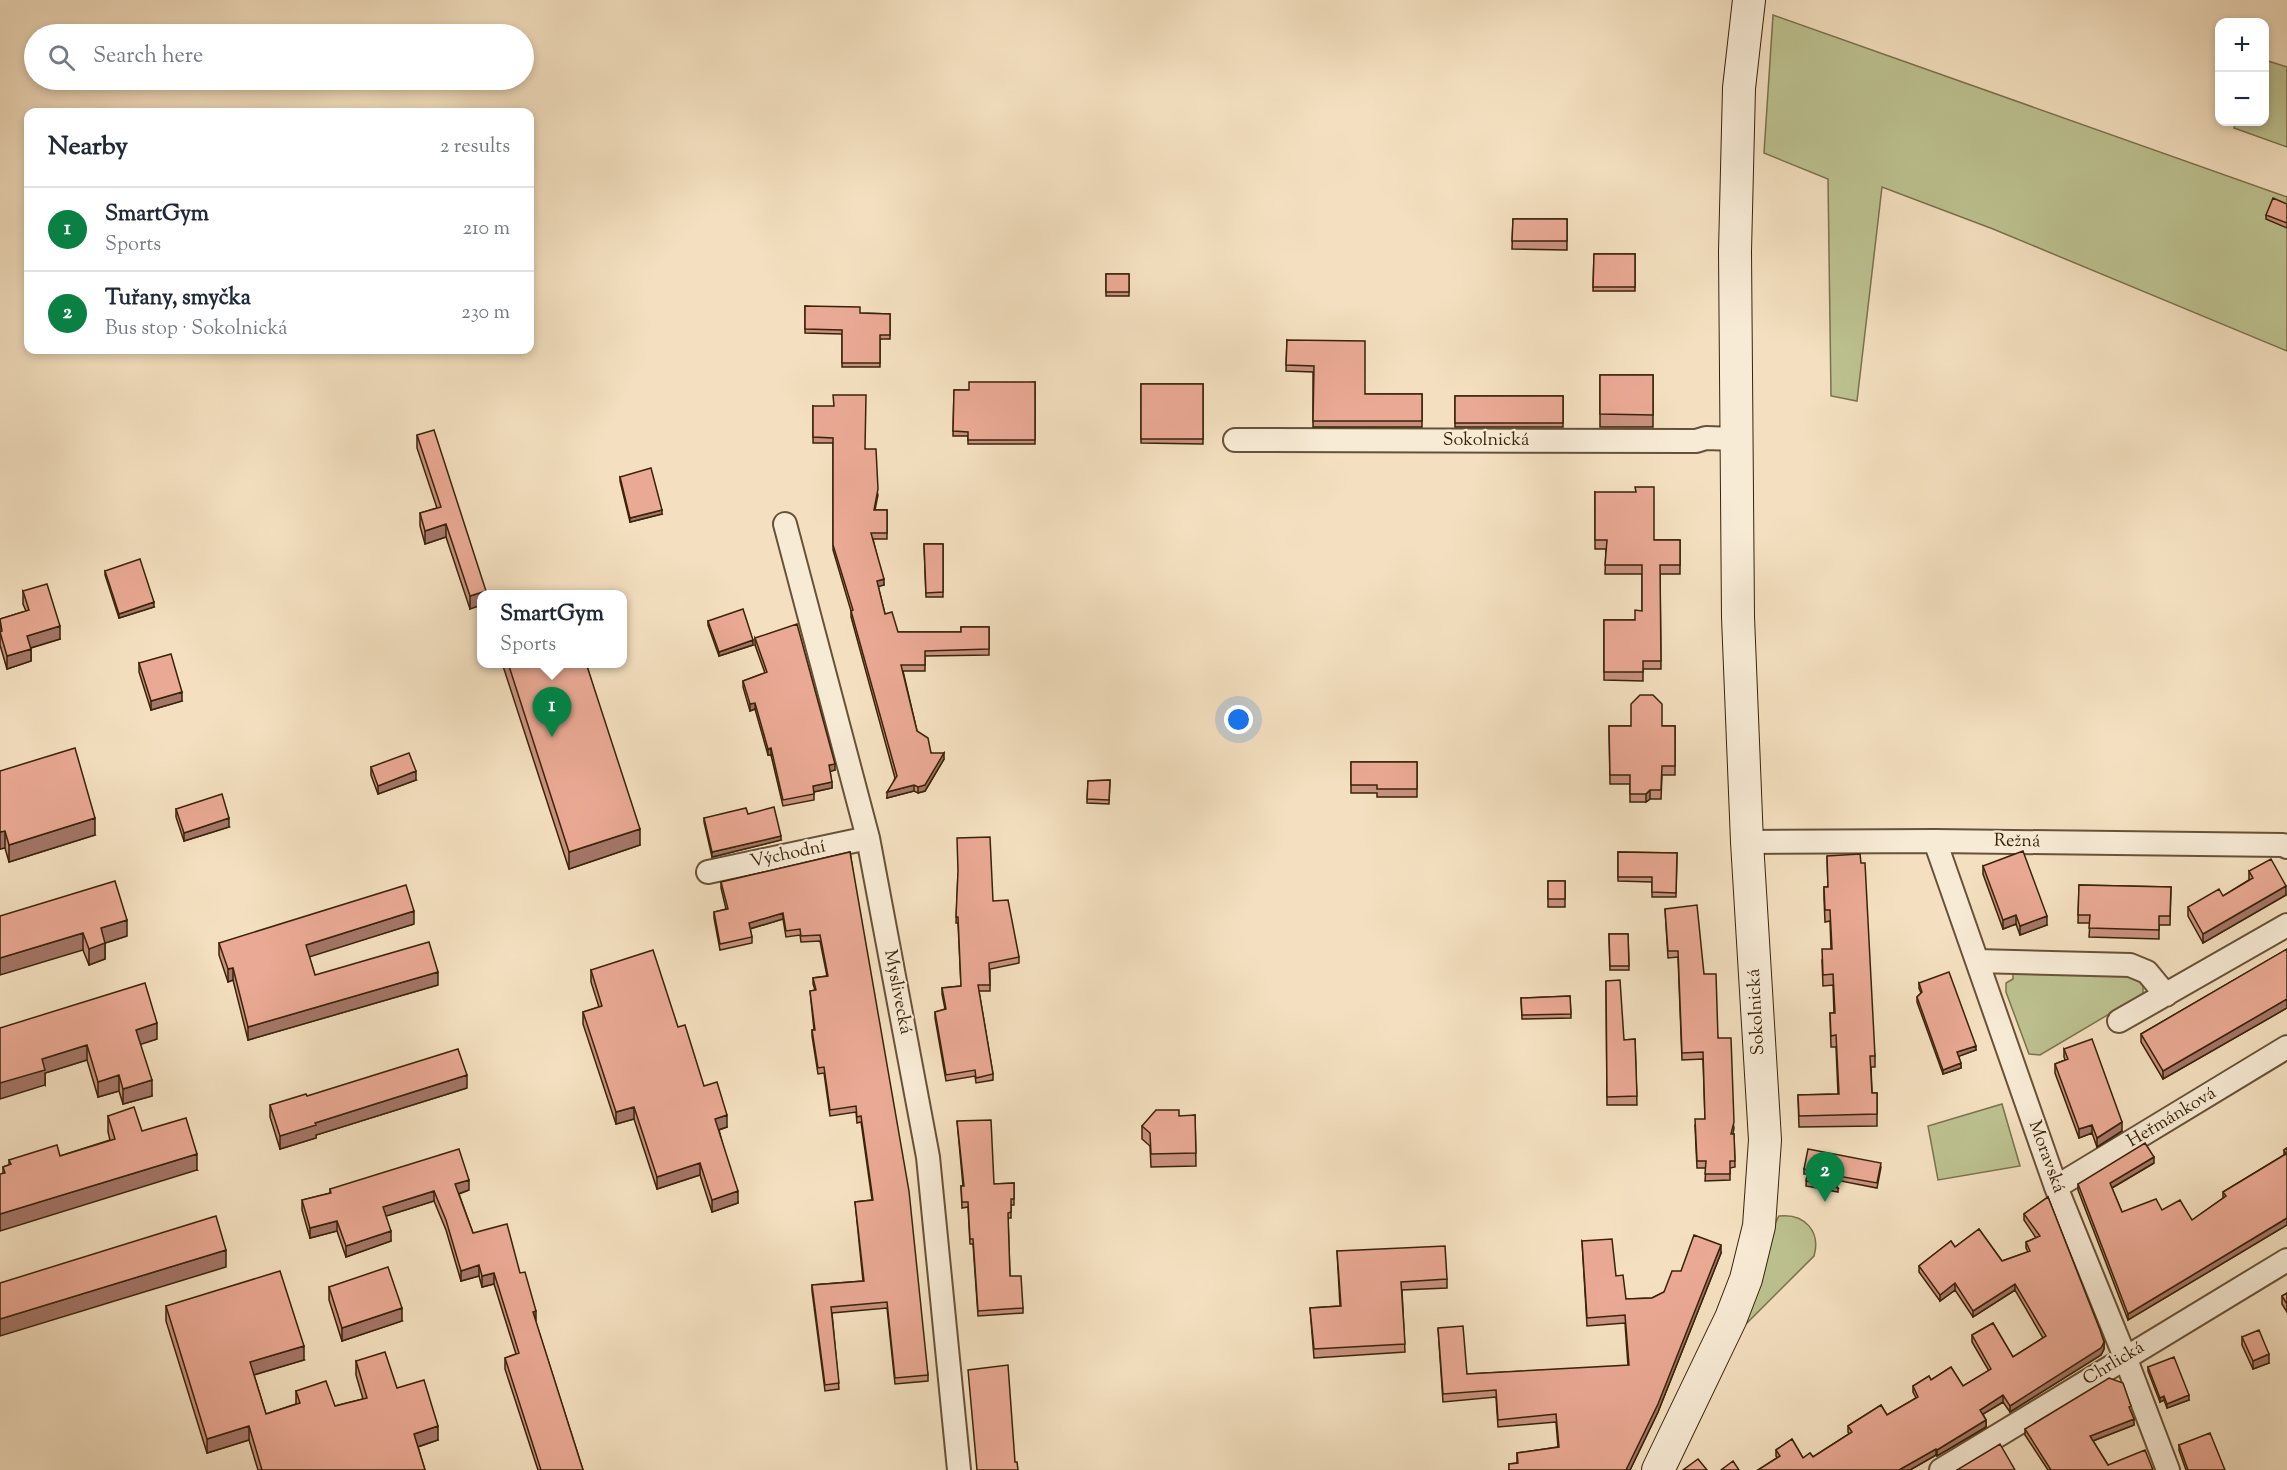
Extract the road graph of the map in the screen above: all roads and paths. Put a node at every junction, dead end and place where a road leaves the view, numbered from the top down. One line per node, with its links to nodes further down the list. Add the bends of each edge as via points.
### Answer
1 (1749, 0): 2 (main road, Sokolnická, via 1739,88)
2 (1736, 439): 3 (street, Sokolnická); 7 (main road, Sokolnická)
3 (1235, 440)
4 (785, 524): 5 (street, Myslivecká)
5 (868, 838): 9 (street, Východní); 18 (street, Myslivecká, via 928,1157)
6 (1935, 841): 7 (street, Režná); 8 (street, Režná); 11 (street, Moravská)
7 (1747, 842): 19 (main road, Sokolnická, via 1765,1140 1759,1226 1739,1299)
8 (2287, 847)
9 (708, 872)
10 (2287, 925): 12 (street)
11 (1977, 961): 12 (street, via 2130,965 2147,972); 15 (street, Moravská)
12 (2166, 995): 13 (street)
13 (2119, 1021)
14 (2287, 1047): 15 (street, Heřmánková)
15 (2056, 1187): 17 (street, Moravská)
16 (2287, 1260): 17 (street, Chrlická)
17 (2125, 1357): 20 (street, Chrlická); 21 (street, Moravská)
18 (959, 1470)
19 (1658, 1470)
20 (1941, 1470)
21 (2168, 1470)

